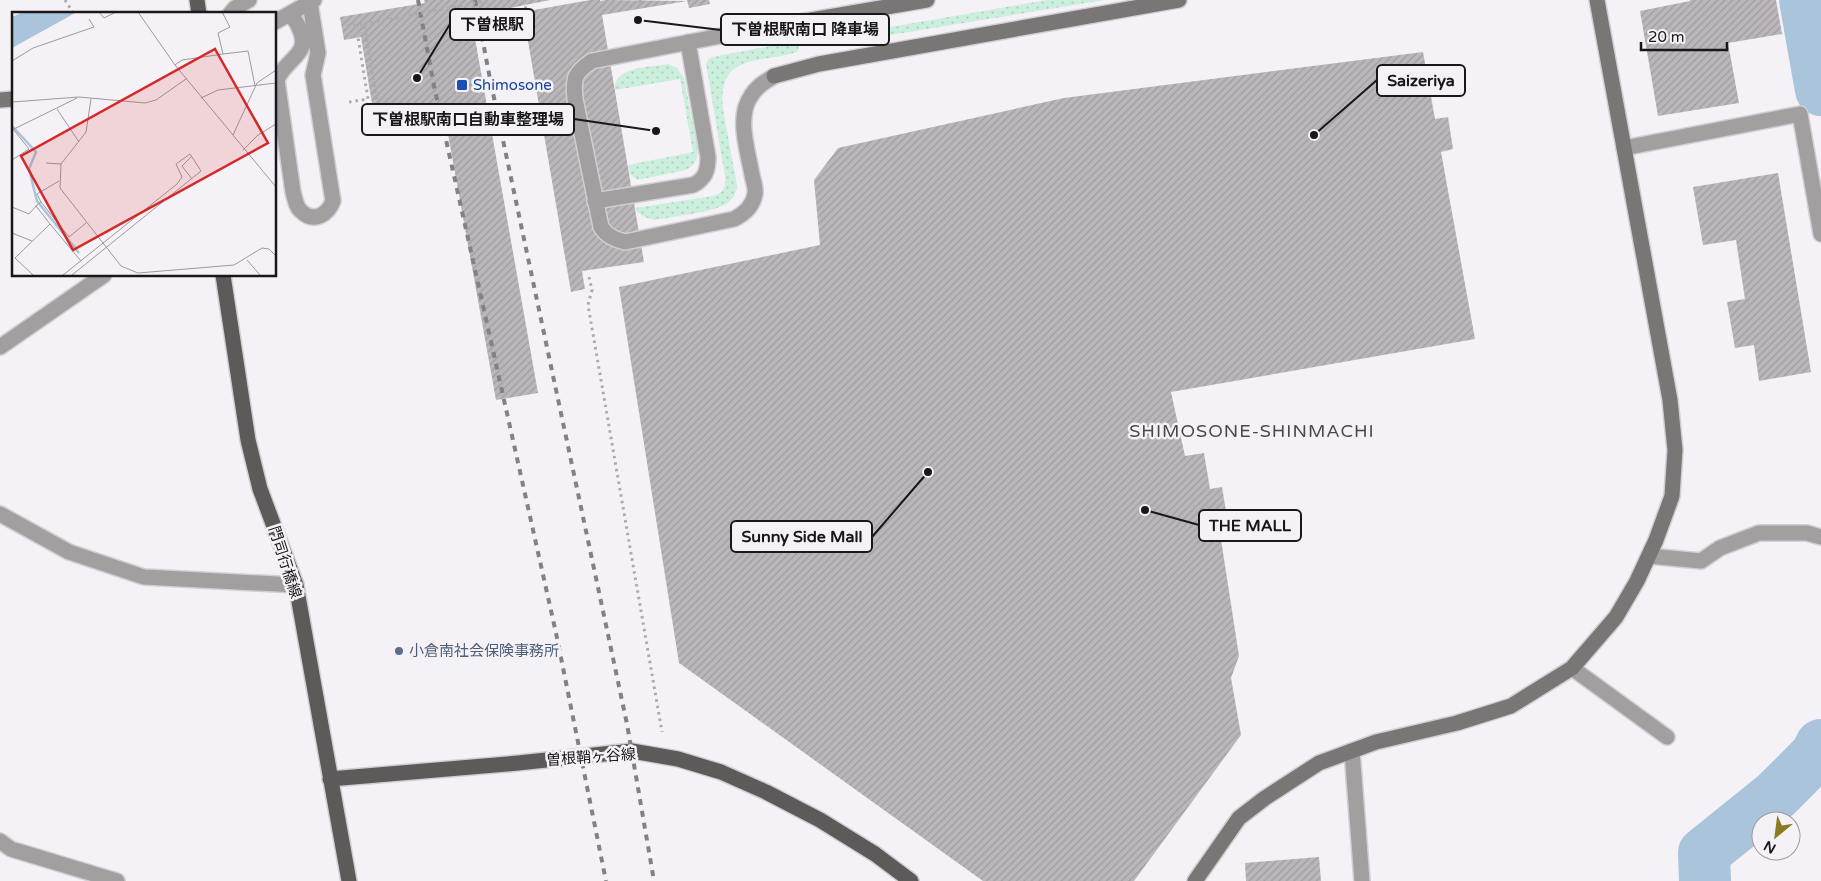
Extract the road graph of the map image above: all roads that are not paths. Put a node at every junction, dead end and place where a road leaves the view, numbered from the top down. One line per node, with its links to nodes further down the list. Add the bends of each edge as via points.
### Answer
1 (249, 0): 6 (street)
2 (927, 0): 8 (street)
3 (1179, 0): 12 (street, via 819,64 774,76 758,86 744,111 755,193 744,214 734,219 625,242 615,240 601,228)
4 (1597, 0): 11 (street)
5 (312, 1): 7 (street); 10 (street, via 318,53)
6 (232, 12)
7 (281, 18): 9 (street, via 295,19 304,41)
8 (688, 42): 12 (street, via 592,61 580,69 574,81 575,99); 12 (street, via 708,157 706,175 693,185)
9 (288, 64): 10 (street); 10 (street, via 277,80 293,192 301,211 310,217 327,212 333,201)
10 (313, 75)
11 (1624, 148): 13 (street, via 1800,114); 19 (street, via 1670,400 1674,450 1672,496)
12 (595, 201)
13 (1821, 234)
14 (103, 276): 16 (street)
15 (223, 276): 20 (main road, 門司行橋線, via 248,440 260,489)
16 (0, 348)
17 (0, 514): 20 (street, via 69,552 144,576)
18 (1821, 536): 19 (street, via 1759,533 1720,548 1701,561)
19 (1649, 556): 21 (street, via 1616,617)
20 (296, 585): 24 (main road, 門司行橋線)
21 (1572, 668): 22 (street); 23 (street, via 1511,706)
22 (1667, 737)
23 (1352, 751): 29 (street, via 1319,763 1239,818); 30 (street)
24 (330, 779): 27 (main road, 門司行橋線); 28 (main road, 曽根鞘ヶ谷線, via 632,751 678,759 721,772 820,820 875,854)
25 (0, 841): 26 (street, via 11,849)
26 (117, 881)
27 (348, 881)
28 (910, 881)
29 (1195, 881)
30 (1362, 881)

